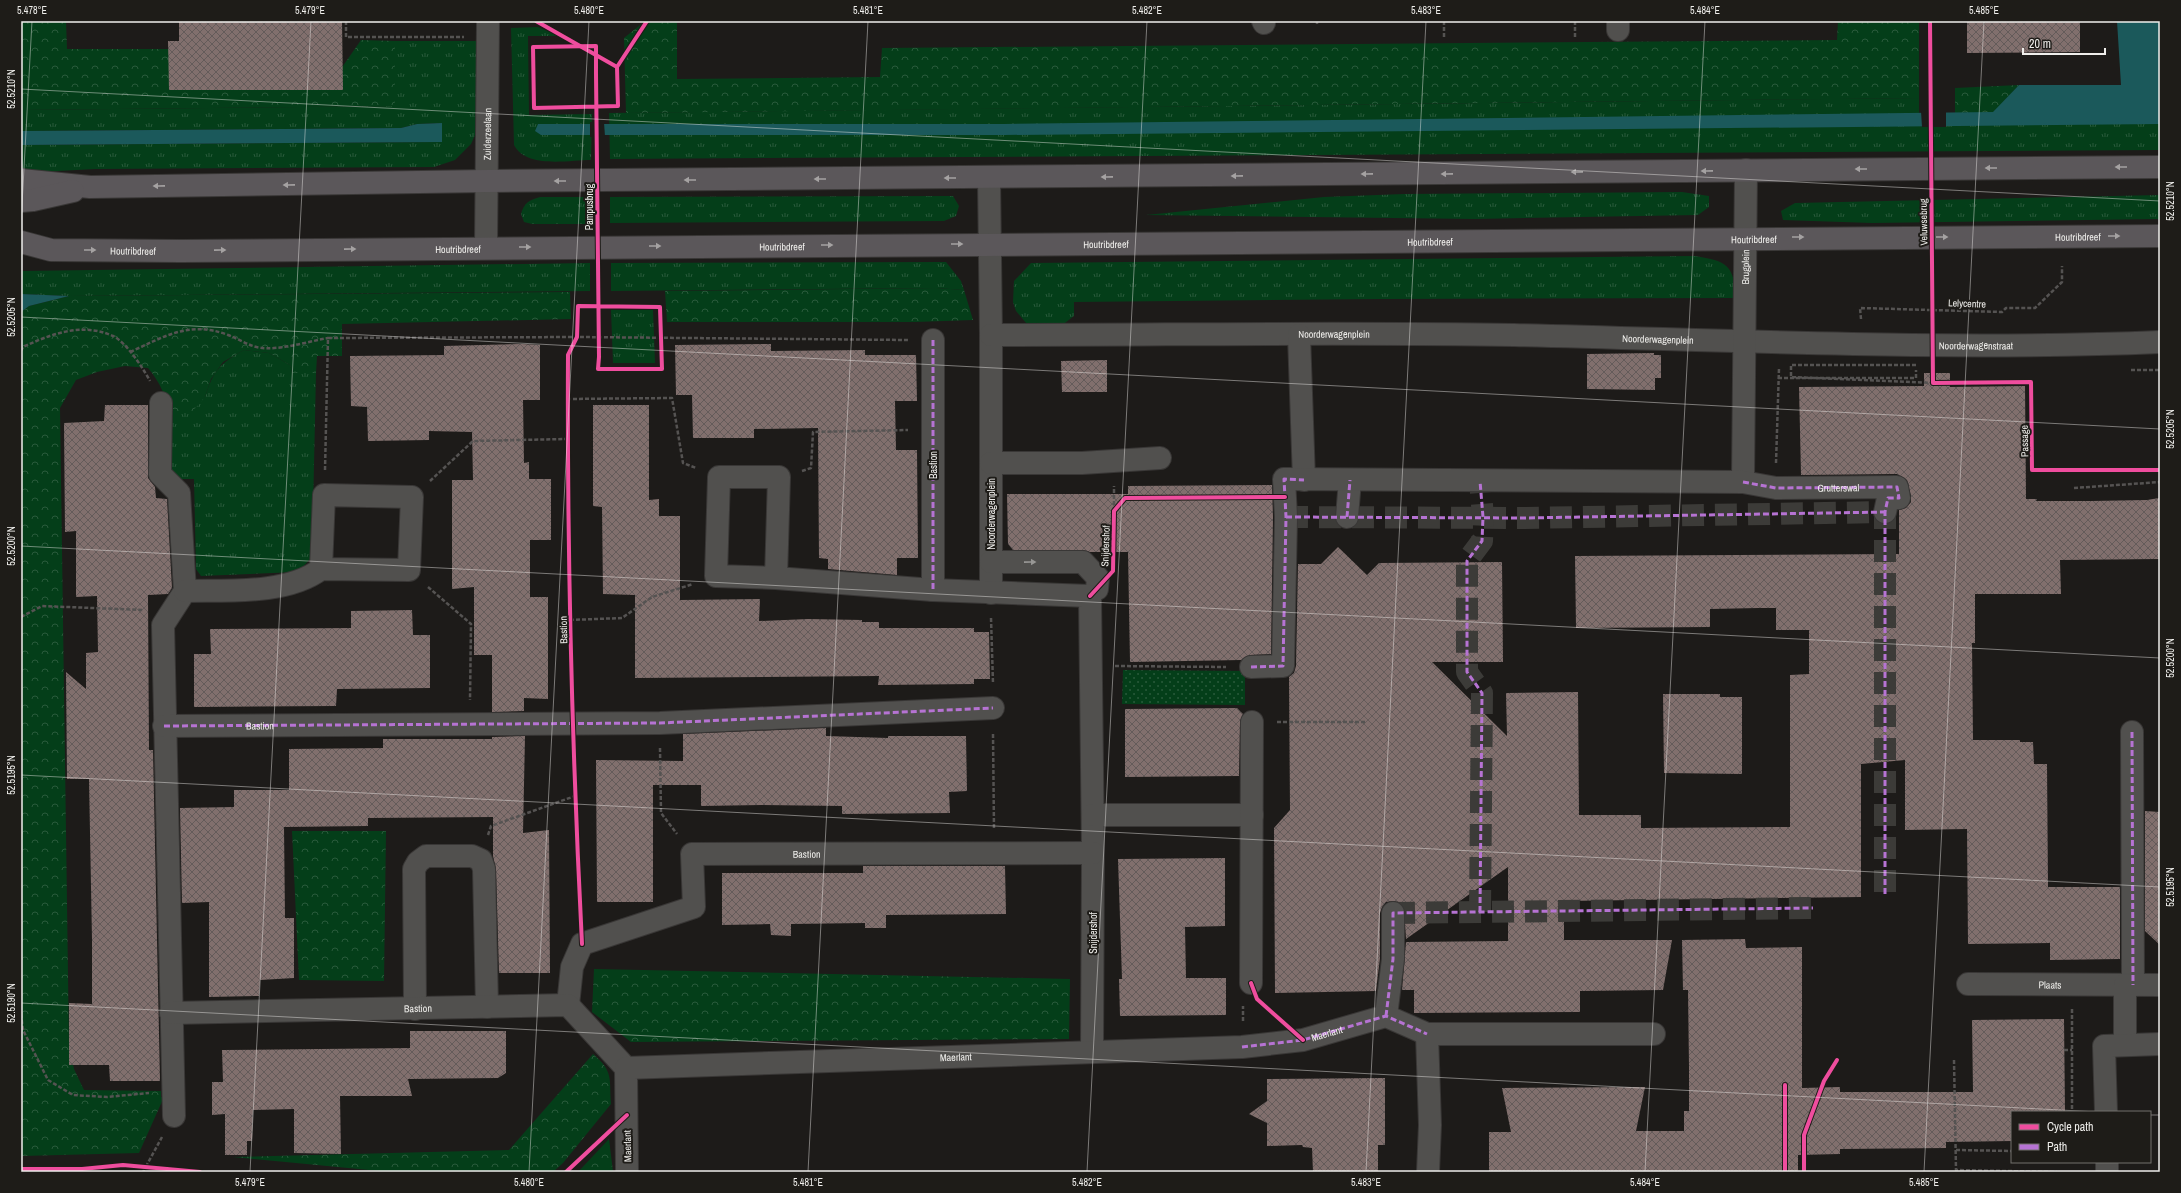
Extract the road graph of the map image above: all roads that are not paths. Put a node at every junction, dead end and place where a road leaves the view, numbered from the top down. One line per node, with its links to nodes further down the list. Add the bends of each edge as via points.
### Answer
1 (488, 29): 6 (street, Zuiderzeelaan)
2 (2160, 167): 3 (main road, one-way to 3)
3 (1746, 170): 4 (main road, one-way to 4); 10 (street, Brugplein)
4 (989, 178): 6 (main road, one-way to 6); 12 (street, Noorderwagenplein)
5 (21, 180): 7 (main road)
6 (487, 181): 7 (main road, one-way to 7); 13 (street, Zuiderzeelaan)
7 (90, 187): 8 (main road)
8 (21, 201)
9 (2160, 236): 10 (main road, Houtribdreef, one-way to 9)
10 (1745, 238): 12 (main road, Houtribdreef); 19 (street, Brugplein)
11 (21, 242): 14 (main road, Houtribdreef)
12 (991, 243): 13 (main road, Houtribdreef, one-way to 12); 16 (street, Noorderwagenplein)
13 (486, 247): 14 (main road, Houtribdreef, one-way to 13)
14 (51, 250): 15 (main road, Houtribdreef)
15 (21, 258)
16 (991, 335): 17 (street, Noorderwagenplein); 23 (street, Noorderwagenplein)
17 (1299, 335): 19 (street, Noorderwagenplein, via 1509,335); 24 (street)
18 (933, 340): 32 (street, Bastion)
19 (1744, 340): 20 (street, Noorderwagenstraat, via 1864,346 2072,346); 26 (street)
20 (2160, 342)
21 (161, 403): 33 (street, via 160,474 179,493)
22 (1160, 458): 23 (street, via 1082,463)
23 (991, 463): 29 (street, Noorderwagenplein)
24 (1304, 480): 25 (street); 36 (street, via 1284,479 1286,517 1283,666)
25 (1350, 480): 26 (street); 28 (street)
26 (1743, 482): 27 (street, Grutterswal, via 1776,488 1898,487 1899,498 1888,498)
27 (1885, 512)
28 (1347, 517)
29 (991, 562): 34 (street, Noorderwagenplein); 35 (street, Snijdershof, one-way to 35, via 1083,562 1098,578)
30 (321, 569): 30 (street, via 324,495 412,497 409,570); 33 (street, via 312,576 268,588)
31 (776, 578): 31 (street, via 779,477 719,477 716,576); 32 (street)
32 (933, 590): 34 (street)
33 (185, 591): 39 (street, via 163,625)
34 (991, 593): 35 (street)
35 (1094, 593): 41 (street, Snijdershof, via 1091,666)
36 (1251, 667)
37 (993, 708): 39 (street, Bastion, via 660,723)
38 (1252, 722): 42 (street)
39 (164, 726): 52 (street)
40 (2132, 732): 47 (street)
41 (1093, 815): 42 (street); 43 (street, Snijdershof)
42 (1252, 815): 45 (street)
43 (1093, 853): 49 (street, Bastion, via 692,854 694,907 582,944 572,967); 58 (street, Snijdershof)
44 (1393, 913): 53 (street, via 1393,959)
45 (1251, 983)
46 (1968, 984): 47 (street, Plaats)
47 (2129, 985): 48 (street, Plaats); 57 (street)
48 (2160, 985)
49 (568, 1005): 50 (street, Bastion); 59 (street)
50 (487, 1007): 51 (street, Bastion); 51 (street, via 484,869 481,860 472,856 426,856 414,869)
51 (415, 1009): 52 (street, Bastion)
52 (171, 1013): 61 (street)
53 (1386, 1016): 54 (street); 58 (street, Maerlant, via 1303,1040 1242,1047)
54 (1427, 1034): 55 (street); 63 (street, via 1430,1125)
55 (1654, 1034)
56 (2160, 1044): 57 (street)
57 (2125, 1045): 60 (street, via 2104,1046)
58 (1092, 1052): 59 (street, Maerlant)
59 (626, 1068): 62 (street, Maerlant)
60 (2106, 1111)
61 (174, 1116)
62 (627, 1172)
63 (1428, 1172)

